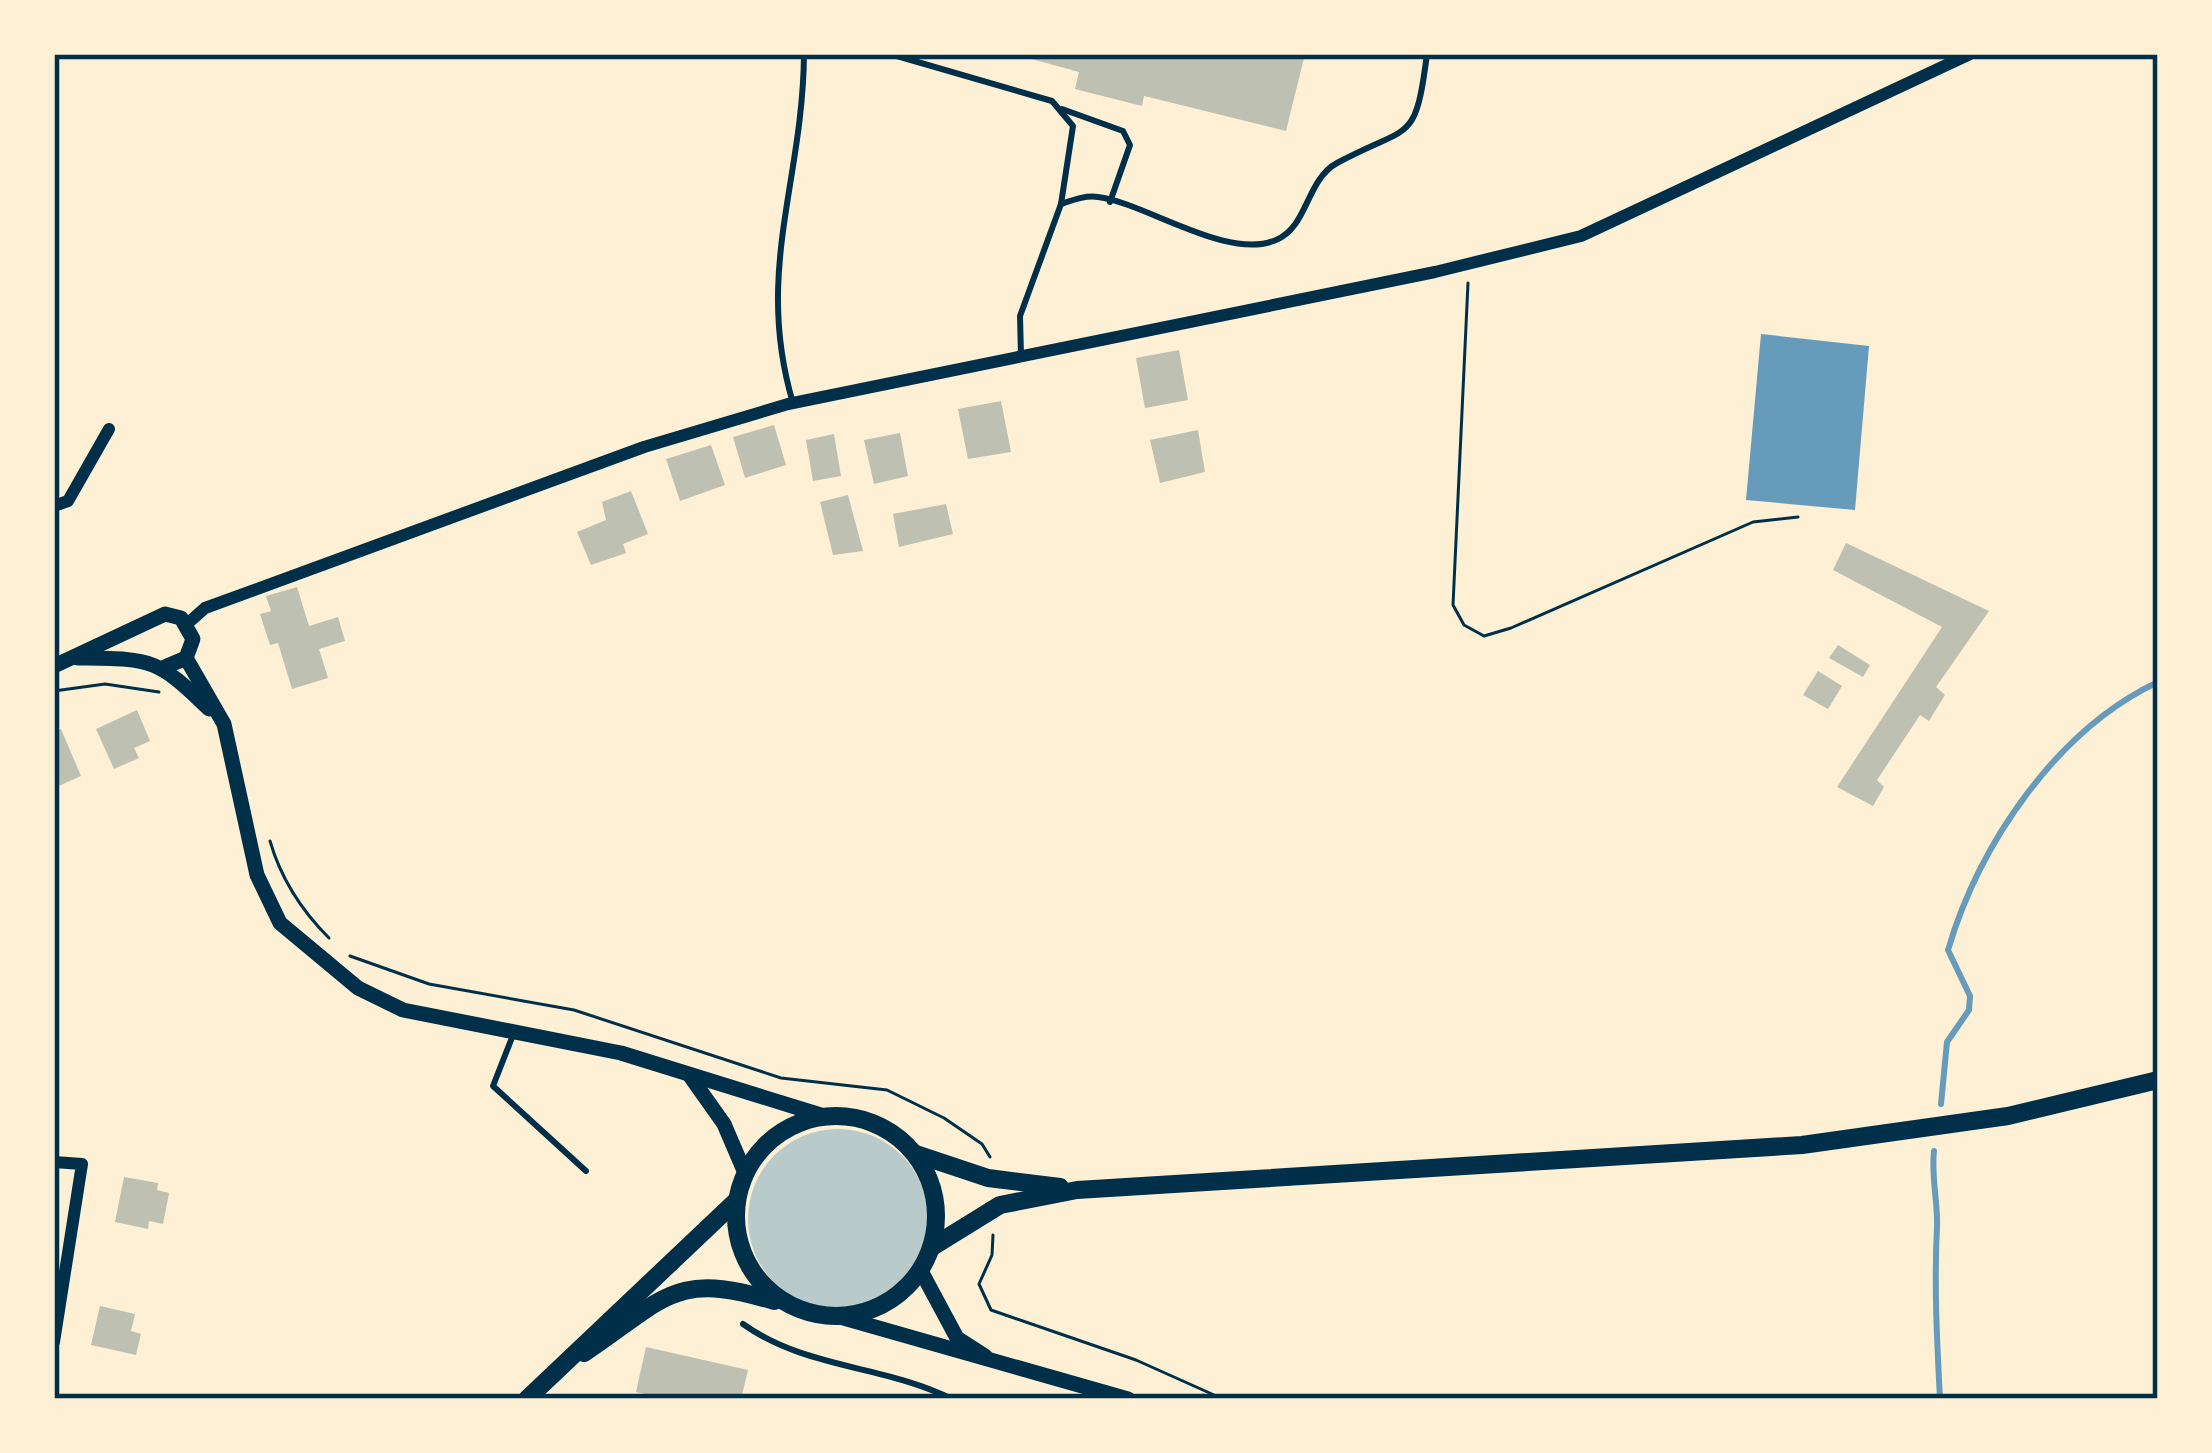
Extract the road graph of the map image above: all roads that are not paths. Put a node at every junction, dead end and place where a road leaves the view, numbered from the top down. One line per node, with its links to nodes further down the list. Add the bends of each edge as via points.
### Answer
1 (804, 54): 9 (lane, via 797,160 779,224 774,290)
2 (890, 54): 5 (lane, via 1052,100)
3 (1427, 54): 6 (lane, via 1414,123 1319,174 1280,240 1228,240)
4 (1970, 54): 8 (street, via 1581,236)
5 (1058, 109): 6 (lane, via 1123,131 1130,145); 7 (lane, via 1072,126)
6 (1111, 202): 7 (lane)
7 (1061, 204): 8 (lane, via 1020,316)
8 (1021, 356): 9 (street)
9 (793, 403): 12 (street, via 644,447 205,608)
10 (109, 429): 11 (street, via 68,501)
11 (54, 506)
12 (188, 624): 13 (street, via 165,614); 15 (street, via 193,639)
13 (144, 626): 14 (street); 16 (street, via 140,640)
14 (75, 658): 16 (street); 17 (street)
15 (185, 658): 16 (street); 18 (street)
16 (157, 663): 18 (street)
17 (54, 666)
18 (224, 724): 19 (street, via 257,874 280,923 358,988 403,1010)
19 (514, 1032): 20 (street); 25 (lane, via 493,1086)
20 (688, 1074): 22 (street); 26 (street, via 724,1124)
21 (2158, 1080): 27 (main road, via 2008,1117 1802,1145)
22 (824, 1116): 23 (main road, via 877,1124); 26 (main road, via 764,1145)
23 (916, 1154): 27 (main road, via 988,1178); 29 (main road, via 938,1212)
24 (54, 1162): 34 (street, via 82,1164)
25 (586, 1171)
26 (745, 1173): 28 (main road)
27 (1077, 1190): 29 (main road, via 1000,1204)
28 (737, 1200): 31 (main road, via 746,1261); 36 (main road)
29 (932, 1247): 30 (main road)
30 (921, 1271): 32 (main road, via 872,1311); 35 (street, via 956,1337)
31 (788, 1305): 32 (main road); 36 (main road, via 716,1284 690,1287)
32 (840, 1317): 35 (street)
33 (743, 1324): 38 (lane, via 798,1355 895,1376)
34 (54, 1342)
35 (1003, 1367): 39 (street)
36 (544, 1379): 37 (main road)
37 (527, 1399)
38 (952, 1399)
39 (1128, 1399)

